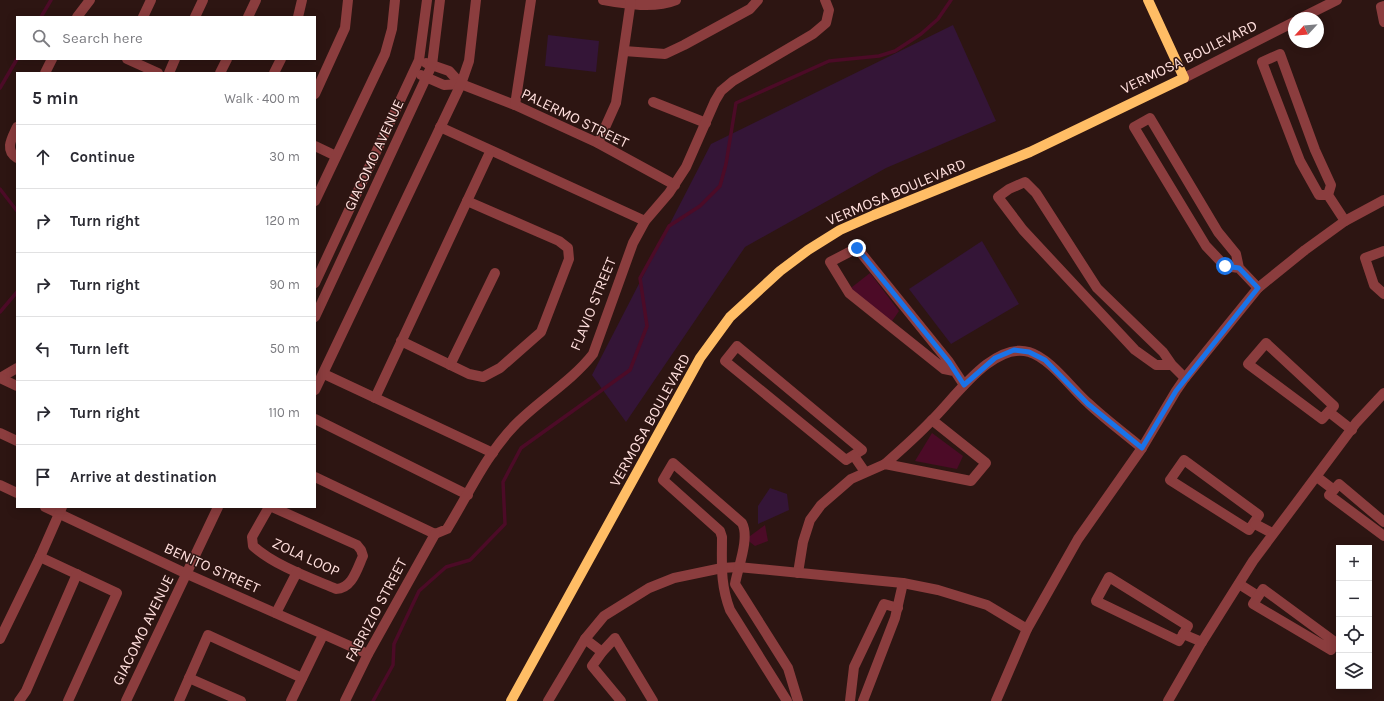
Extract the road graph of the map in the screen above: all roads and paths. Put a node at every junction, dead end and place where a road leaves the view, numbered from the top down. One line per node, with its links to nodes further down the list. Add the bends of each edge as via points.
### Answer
1 (90, 0): 21 (street)
2 (151, 0): 22 (street)
3 (203, 0): 23 (street)
4 (256, 0): 24 (street)
5 (302, 0): 25 (street)
6 (348, 0): 45 (street, via 345,28)
7 (395, 0): 54 (street, via 392,29 385,54)
8 (427, 0): 34 (street, GIACOMO AVENUE)
9 (440, 0): 35 (street, GIACOMO AVENUE)
10 (476, 0): 44 (street, via 469,61)
11 (531, 0): 47 (street)
12 (603, 0): 18 (street)
13 (676, 0): 18 (street, via 669,3)
14 (758, 0): 28 (street, via 750,9 665,54)
15 (824, 0): 48 (street, FLAVIO STREET, via 829,10 826,23 733,81 715,101)
16 (1148, 0): 43 (main road)
17 (1337, 0): 20 (street)
18 (630, 2): 28 (street)
19 (1384, 6): 26 (street, via 1381,8)
20 (1314, 12)
21 (78, 16)
22 (143, 16)
23 (195, 16)
24 (248, 16)
25 (298, 16)
26 (1384, 22)
27 (1288, 25): 43 (street, VERMOSA BOULEVARD)
28 (624, 51): 51 (street, via 616,103)
29 (52, 60): 36 (street)
30 (129, 60): 37 (street)
31 (174, 60): 38 (street)
32 (226, 60): 39 (street)
33 (280, 60): 40 (street)
34 (419, 60): 35 (street); 41 (street, GIACOMO AVENUE)
35 (432, 65): 42 (street, GIACOMO AVENUE); 44 (street, via 449,71)
36 (46, 72)
37 (156, 72)
38 (168, 72)
39 (220, 72)
40 (274, 72)
41 (414, 72): 42 (street); 66 (street, GIACOMO AVENUE)
42 (427, 78): 44 (street, via 444,85); 69 (street, GIACOMO AVENUE)
43 (1184, 78): 141 (main road, VERMOSA BOULEVARD, via 1030,152 840,230 780,271 735,312 700,358)
44 (460, 84): 47 (street, PALERMO STREET); 49 (street)
45 (316, 92)
46 (652, 102): 48 (street)
47 (515, 105): 51 (street, PALERMO STREET)
48 (706, 123): 56 (street, FLAVIO STREET, via 686,167)
49 (440, 127): 53 (street); 75 (street)
50 (16, 130): 55 (street, via 9,144 10,151)
51 (598, 143): 56 (street, PALERMO STREET)
52 (316, 146): 54 (street)
53 (490, 152): 60 (street); 61 (street)
54 (336, 156): 58 (street)
55 (16, 158)
56 (674, 185): 61 (street, FLAVIO STREET)
57 (1328, 195): 57 (street, via 1331,185 1315,150 1280,54 1262,62 1300,161 1319,195); 62 (street)
58 (316, 198)
59 (1384, 200): 62 (street)
60 (467, 202): 70 (street); 71 (street, via 558,241 568,248 569,259 541,332 500,368 483,377)
61 (645, 221): 90 (street, FLAVIO STREET, via 633,243 593,354 533,407)
62 (1345, 222): 67 (street)
63 (1384, 251): 68 (street, via 1365,258 1374,285)
64 (1239, 268): 64 (street, via 1236,254 1218,232 1150,118 1134,127 1206,246 1225,266); 67 (street)
65 (495, 273): 71 (street)
66 (316, 281)
67 (1258, 288): 77 (street)
68 (1384, 294)
69 (316, 315)
70 (401, 341): 71 (street); 82 (street)
71 (450, 365)
72 (1172, 365): 72 (street, via 1163,352 1097,288 1036,193 1025,182 998,197 1023,230 1135,350 1156,365); 77 (street)
73 (16, 369): 76 (street)
74 (954, 371): 74 (street, via 857,248 830,262 849,293 944,369); 78 (street)
75 (324, 374): 80 (street); 82 (street)
76 (0, 378): 79 (street)
77 (1185, 378): 89 (street)
78 (964, 385): 85 (street); 89 (street, via 995,358 1014,350 1029,352 1045,360 1088,404)
79 (16, 386)
80 (316, 388)
81 (1384, 393): 86 (street)
82 (375, 398): 90 (street)
83 (1329, 412): 83 (street, via 1322,419 1248,364 1266,343 1334,406); 86 (street)
84 (316, 419): 99 (street)
85 (932, 420): 92 (street); 92 (street, via 986,463 971,481)
86 (1352, 430): 95 (street)
87 (0, 433): 88 (street)
88 (16, 441)
89 (1142, 448): 124 (street, via 1078,539)
90 (492, 453): 99 (street, FLAVIO STREET)
91 (854, 456): 91 (street, via 862,450 737,346 725,361 846,460); 93 (street)
92 (885, 464): 93 (street)
93 (865, 472): 114 (street, via 834,492 810,520)
94 (316, 477): 107 (street)
95 (1317, 477): 97 (street); 108 (street)
96 (0, 485): 98 (street)
97 (1334, 490): 105 (street, via 1338,484); 109 (street, via 1329,495)
98 (16, 493)
99 (468, 495): 107 (street, FLAVIO STREET, via 447,529)
100 (50, 508): 104 (street, BENITO STREET)
101 (218, 508): 116 (street, GIACOMO AVENUE)
102 (268, 508): 113 (street, ZOLA LOOP, via 252,537 253,546)
103 (274, 508): 113 (street, ZOLA LOOP, via 357,545 363,556 349,585 343,589 336,589)
104 (60, 510): 110 (street); 116 (street, BENITO STREET)
105 (1384, 522)
106 (1255, 524): 106 (street, via 1249,530 1170,480 1184,460 1259,515); 108 (street)
107 (435, 534): 131 (street, FABRIZIO STREET)
108 (1272, 534): 120 (street)
109 (1384, 536)
110 (40, 557): 115 (street); 127 (street)
111 (722, 568): 112 (street); 112 (street, via 720,531 663,480 673,463 742,523 746,536); 117 (street); 128 (street, via 674,578 649,588 604,616)
112 (738, 568): 114 (street); 119 (street)
113 (297, 572): 123 (street)
114 (798, 573): 118 (street)
115 (77, 574): 134 (street, via 26,691); 135 (street, via 118,593)
116 (187, 574): 123 (street, BENITO STREET); 136 (street, GIACOMO AVENUE)
117 (721, 582): 119 (street); 145 (street, via 730,610)
118 (903, 583): 122 (street); 124 (street, via 938,590 987,605)
119 (735, 584): 146 (street, via 788,668)
120 (1239, 584): 121 (street); 129 (street)
121 (1258, 596): 121 (street, via 1263,589 1335,642 1331,650 1253,604)
122 (898, 608): 147 (street, via 884,604 854,667); 148 (street)
123 (276, 613): 126 (street, BENITO STREET)
124 (1026, 629): 149 (street)
125 (1183, 634): 125 (street, via 1179,641 1096,601 1109,577 1188,626); 129 (street)
126 (323, 635): 131 (street, BENITO STREET); 133 (street)
127 (0, 639)
128 (585, 639): 130 (street); 142 (street)
129 (1202, 642): 150 (street)
130 (602, 652): 143 (street, via 592,666); 144 (street, via 615,638)
131 (368, 654): 140 (street, FABRIZIO STREET)
132 (189, 678): 133 (street, via 208,635); 137 (street); 138 (street)
133 (302, 678): 139 (street)
134 (19, 701)
135 (68, 701)
136 (126, 701)
137 (179, 701)
138 (241, 701)
139 (291, 701)
140 (345, 701)
141 (511, 701)
142 (548, 701)
143 (621, 701)
144 (653, 701)
145 (787, 701)
146 (798, 701)
147 (850, 701)
148 (862, 701)
149 (996, 701)
150 (1168, 701)

